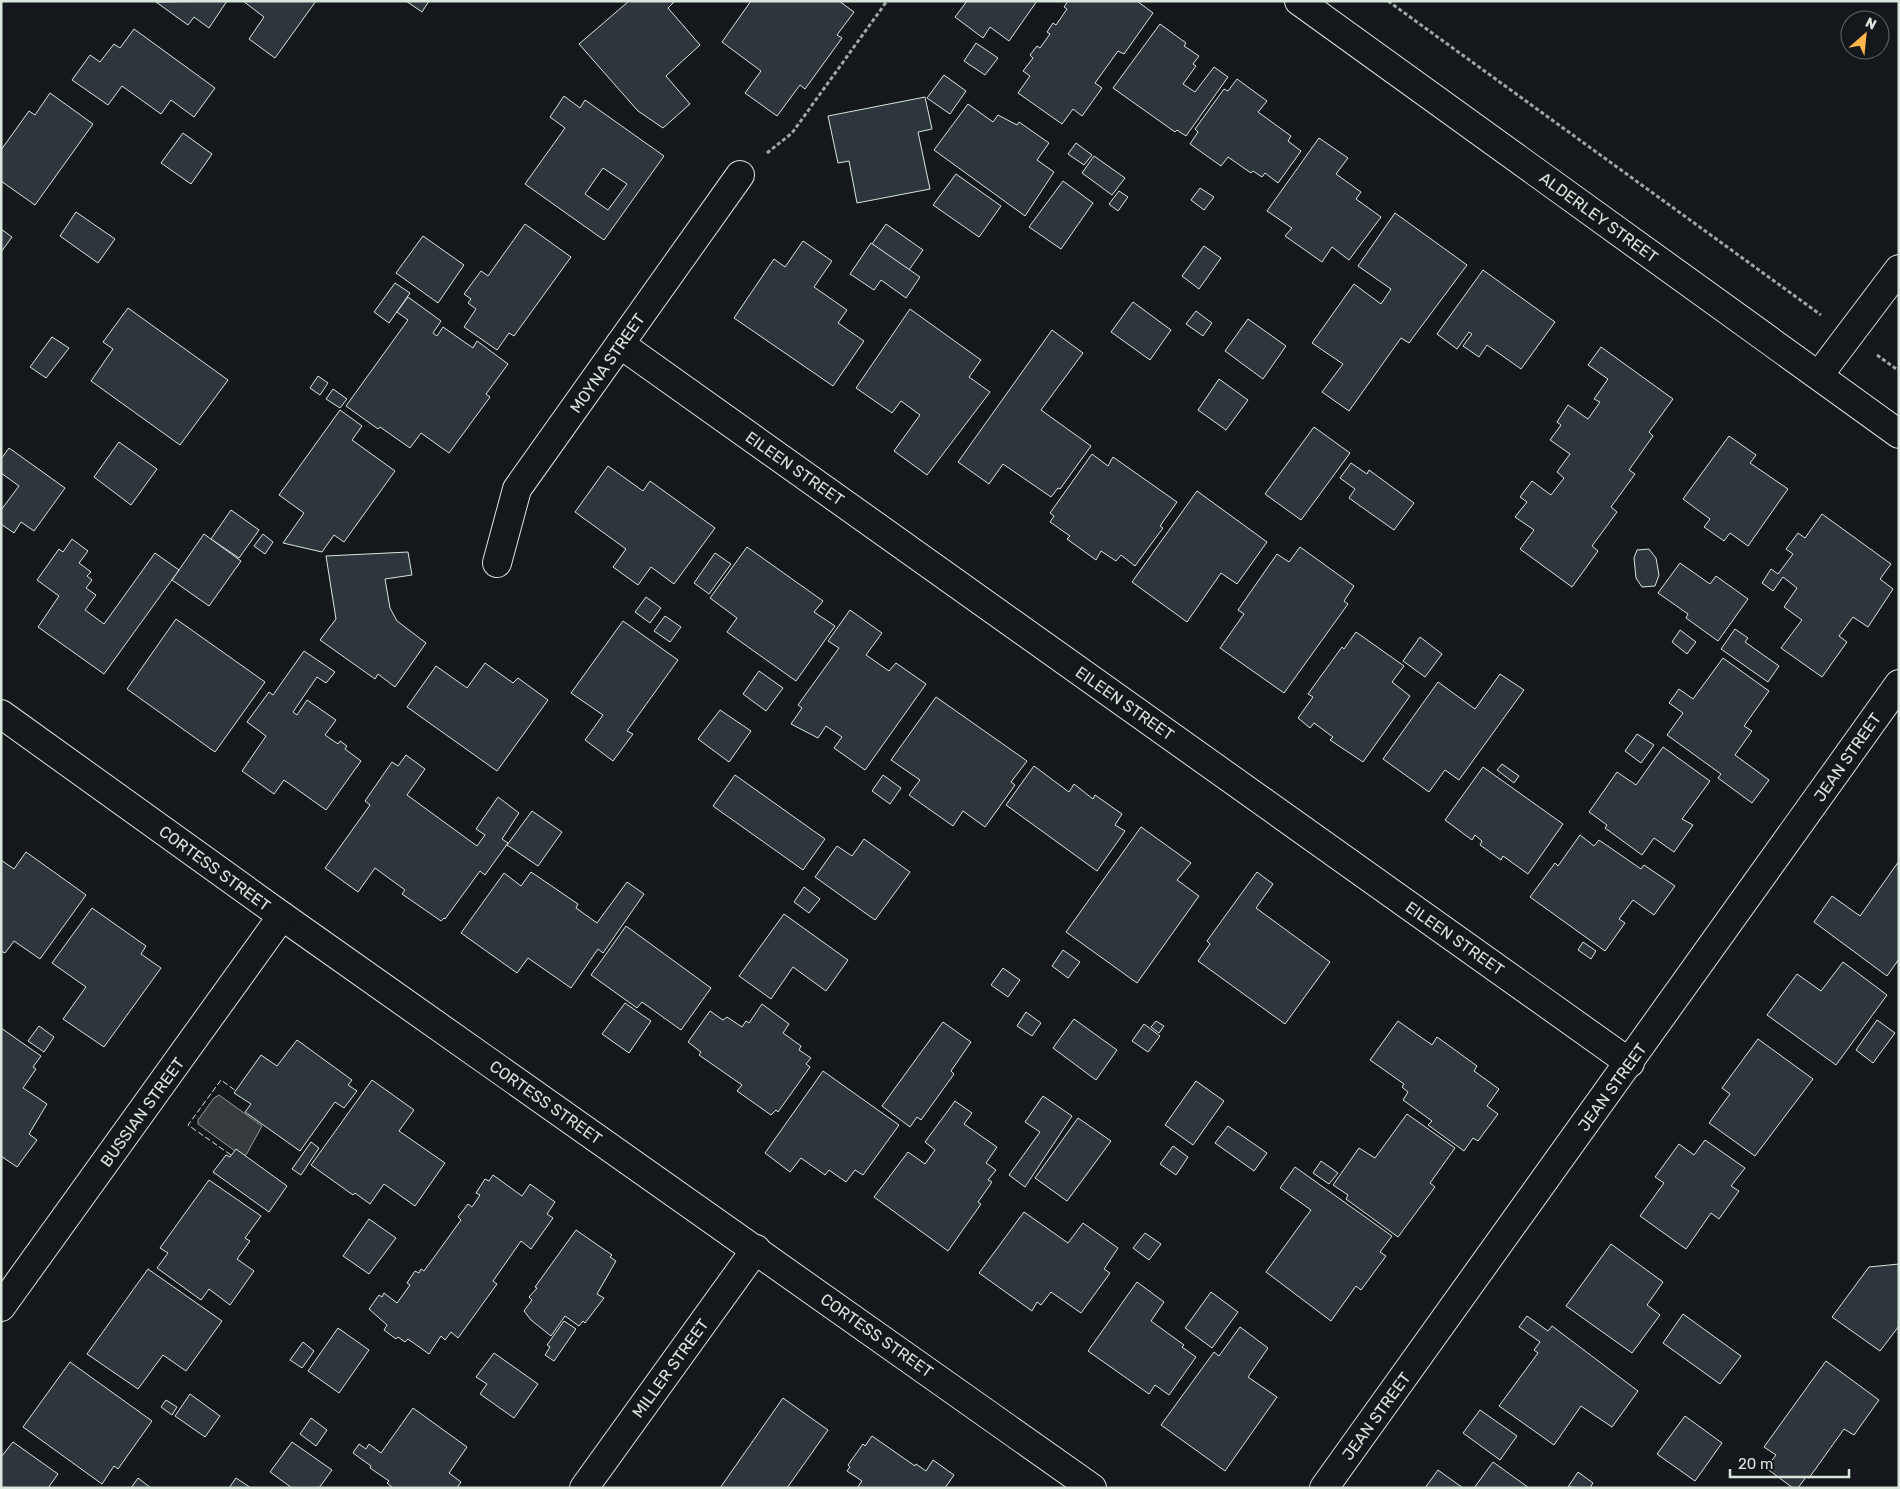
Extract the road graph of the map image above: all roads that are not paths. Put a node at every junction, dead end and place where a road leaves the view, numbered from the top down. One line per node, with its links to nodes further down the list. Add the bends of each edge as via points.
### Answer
1 (1299, 1): 5 (street, ALDERLEY STREET)
2 (740, 175): 4 (street, MOYNA STREET)
3 (1899, 269): 5 (street)
4 (620, 344): 7 (street, MOYNA STREET, via 517,489); 11 (street, EILEEN STREET)
5 (1819, 375): 6 (street, ALDERLEY STREET)
6 (1899, 434)
7 (497, 562)
8 (1899, 684): 11 (street, JEAN STREET)
9 (1, 714): 10 (street, CORTESS STREET)
10 (282, 916): 12 (street, CORTESS STREET); 13 (street, BUSSIAN STREET)
11 (1630, 1062): 16 (street, JEAN STREET)
12 (756, 1249): 14 (street, MILLER STREET); 15 (street, CORTESS STREET)
13 (1, 1307)
14 (584, 1488)
15 (1092, 1488)
16 (1324, 1488)

